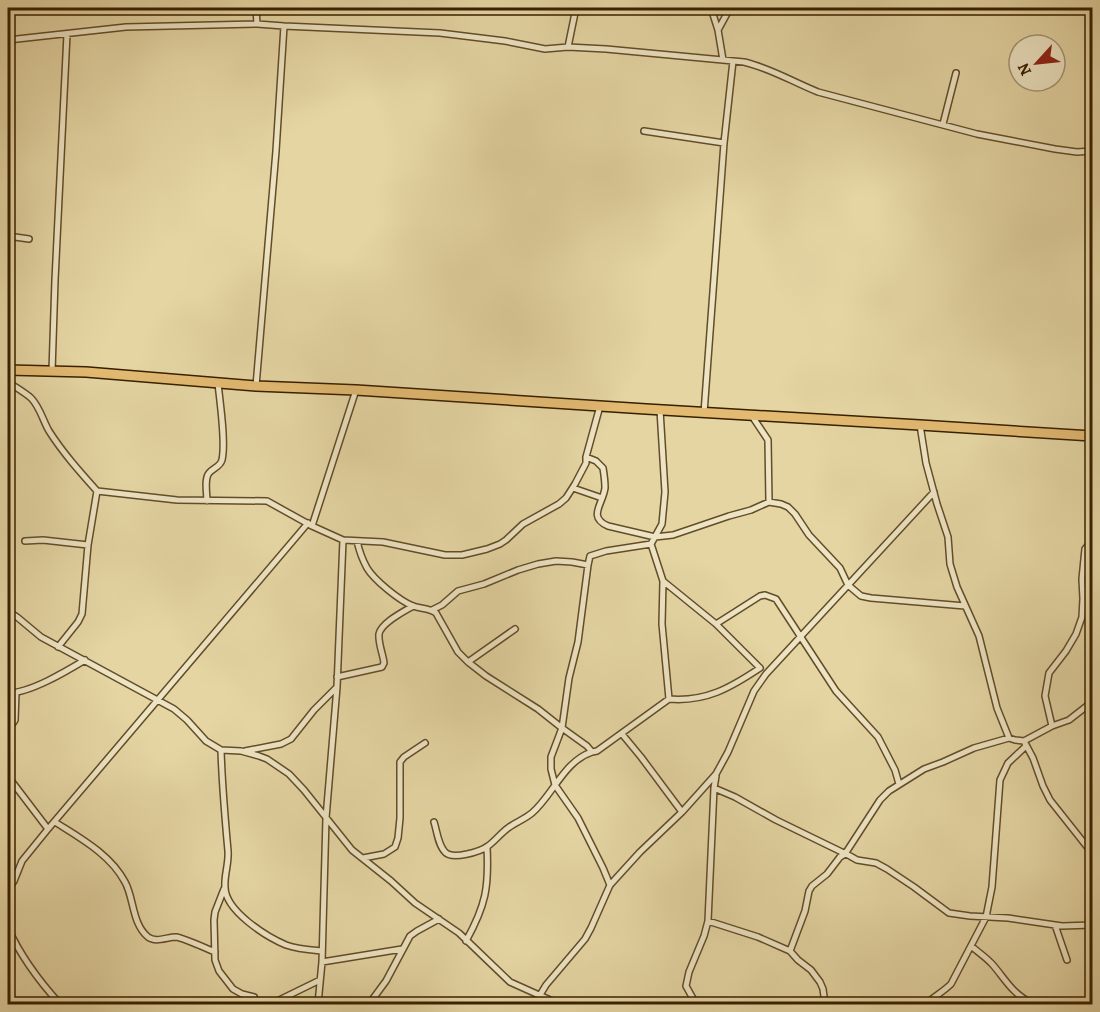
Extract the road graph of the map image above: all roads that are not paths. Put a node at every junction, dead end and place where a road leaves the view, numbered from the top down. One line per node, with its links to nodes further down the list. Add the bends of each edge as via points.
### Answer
1 (256, 8): 5 (street)
2 (576, 8): 10 (street)
3 (711, 8): 7 (street)
4 (730, 8): 7 (street)
5 (257, 24): 6 (street); 8 (street, via 126,27)
6 (284, 26): 10 (street, via 440,33 534,48); 24 (street)
7 (718, 30): 11 (street)
8 (67, 34): 9 (street); 21 (street)
9 (8, 40)
10 (568, 48): 11 (street)
11 (723, 60): 12 (street)
12 (733, 61): 14 (street, via 757,66 818,92); 16 (street)
13 (956, 73): 14 (street)
14 (943, 124): 17 (street, via 1054,148)
15 (644, 131): 16 (street)
16 (724, 143): 28 (street)
17 (1092, 151)
18 (8, 236): 19 (street)
19 (29, 238)
20 (8, 370): 21 (main road)
21 (52, 371): 23 (main road)
22 (8, 382): 34 (street, via 31,398 51,434)
23 (218, 383): 24 (main road); 38 (street, via 222,458 207,476)
24 (256, 386): 25 (main road)
25 (356, 390): 26 (main road); 40 (street)
26 (600, 406): 27 (main road); 32 (street)
27 (660, 410): 28 (main road); 42 (street, via 664,492 662,524)
28 (704, 413): 29 (main road)
29 (752, 416): 30 (main road); 39 (street, via 768,440)
30 (920, 425): 31 (main road); 35 (street)
31 (1092, 436)
32 (586, 457): 33 (street); 37 (street, via 603,468)
33 (573, 488): 37 (street); 44 (street, via 560,504 487,549 445,555 383,542)
34 (97, 491): 38 (street); 48 (street)
35 (934, 492): 51 (street); 53 (street, via 948,537 950,564)
36 (1092, 497): 41 (street)
37 (602, 498): 42 (street, via 597,514 601,523)
38 (207, 501): 40 (street, via 267,501)
39 (769, 502): 42 (street, via 673,535); 51 (street, via 791,509 840,568)
40 (310, 524): 43 (street); 68 (street)
41 (1092, 524)
42 (655, 537): 47 (street)
43 (343, 540): 44 (street); 64 (street)
44 (357, 541): 52 (street, via 371,574)
45 (1092, 541): 72 (street, via 1085,549 1082,617 1076,634 1049,673 1045,696)
46 (26, 542): 48 (street)
47 (651, 544): 49 (street, via 590,556); 50 (street)
48 (88, 545): 59 (street, via 82,614)
49 (588, 565): 54 (street, via 556,561 538,564 458,591); 73 (street)
50 (663, 581): 56 (street); 69 (street, via 662,624)
51 (848, 585): 53 (street, via 865,598); 58 (street)
52 (413, 606): 54 (street); 64 (street, via 383,625 379,637 382,666)
53 (965, 606): 75 (street, via 979,636 997,708)
54 (432, 610): 61 (street)
55 (8, 611): 59 (street)
56 (716, 624): 58 (street, via 765,595 776,599); 62 (street)
57 (514, 629): 61 (street)
58 (801, 637): 63 (street); 83 (street, via 836,691 878,737)
59 (58, 647): 60 (street)
60 (85, 660): 67 (street); 68 (street)
61 (468, 662): 73 (street)
62 (760, 668): 63 (street); 69 (street, via 702,698)
63 (766, 674): 81 (street, via 754,691)
64 (337, 677): 65 (street)
65 (337, 687): 79 (street, via 291,739); 87 (street)
66 (8, 693): 67 (street)
67 (16, 693): 71 (street, via 15,720)
68 (158, 699): 78 (street); 88 (street)
69 (669, 699): 74 (street)
70 (1092, 702): 72 (street, via 1069,720)
71 (8, 724)
72 (1052, 726): 77 (street)
73 (562, 728): 80 (street); 84 (street, via 551,757)
74 (622, 734): 80 (street); 86 (street)
75 (1009, 738): 77 (street); 83 (street, via 974,748)
76 (425, 742): 94 (street, via 400,762 400,818 395,847 384,854)
77 (1025, 744): 92 (street, via 1050,800); 98 (street, via 1008,763 1000,780)
78 (221, 750): 79 (street); 96 (street, via 228,852)
79 (241, 751): 87 (street, via 267,759 289,774)
80 (592, 752): 84 (street, via 571,765)
81 (716, 774): 85 (street); 86 (street)
82 (8, 782): 90 (street, via 14,783)
83 (899, 784): 93 (street, via 880,800)
84 (555, 785): 91 (street, via 533,812); 95 (street, via 578,818)
85 (714, 789): 93 (street); 100 (street)
86 (682, 812): 95 (street)
87 (326, 818): 94 (street); 107 (street)
88 (55, 822): 90 (street); 109 (street, via 92,846 118,871 149,937 178,937)
89 (434, 822): 91 (street, via 446,854 466,854)
90 (48, 829): 97 (street, via 22,861)
91 (487, 847): 104 (street, via 484,901)
92 (1092, 853)
93 (845, 854): 98 (street, via 887,869 949,913); 108 (street, via 809,891)
94 (363, 858): 99 (street)
95 (609, 885): 113 (street, via 588,934)
96 (225, 888): 107 (street, via 238,914 262,931 288,945); 109 (street, via 215,912)
97 (8, 889)
98 (987, 918): 101 (street); 105 (street)
99 (439, 919): 104 (street); 106 (street, via 410,936)
100 (708, 921): 108 (street); 121 (street, via 686,981)
101 (1055, 925): 102 (street); 110 (street)
102 (1092, 926)
103 (8, 928): 115 (street, via 33,973)
104 (466, 941): 113 (street, via 510,982)
105 (971, 946): 123 (street, via 951,984); 124 (street, via 1023,1000)
106 (402, 949): 111 (street); 118 (street)
107 (322, 951): 111 (street)
108 (790, 951): 122 (street, via 820,982)
109 (215, 952): 114 (street, via 219,971 233,989)
110 (1067, 960)
111 (322, 962): 112 (street)
112 (320, 980): 116 (street); 117 (street)
113 (540, 995): 119 (street); 120 (street)
114 (254, 997)
115 (60, 1005)
116 (271, 1005)
117 (318, 1005)
118 (369, 1005)
119 (537, 1005)
120 (559, 1005)
121 (696, 1005)
122 (825, 1005)
123 (926, 1005)
124 (1033, 1005)

